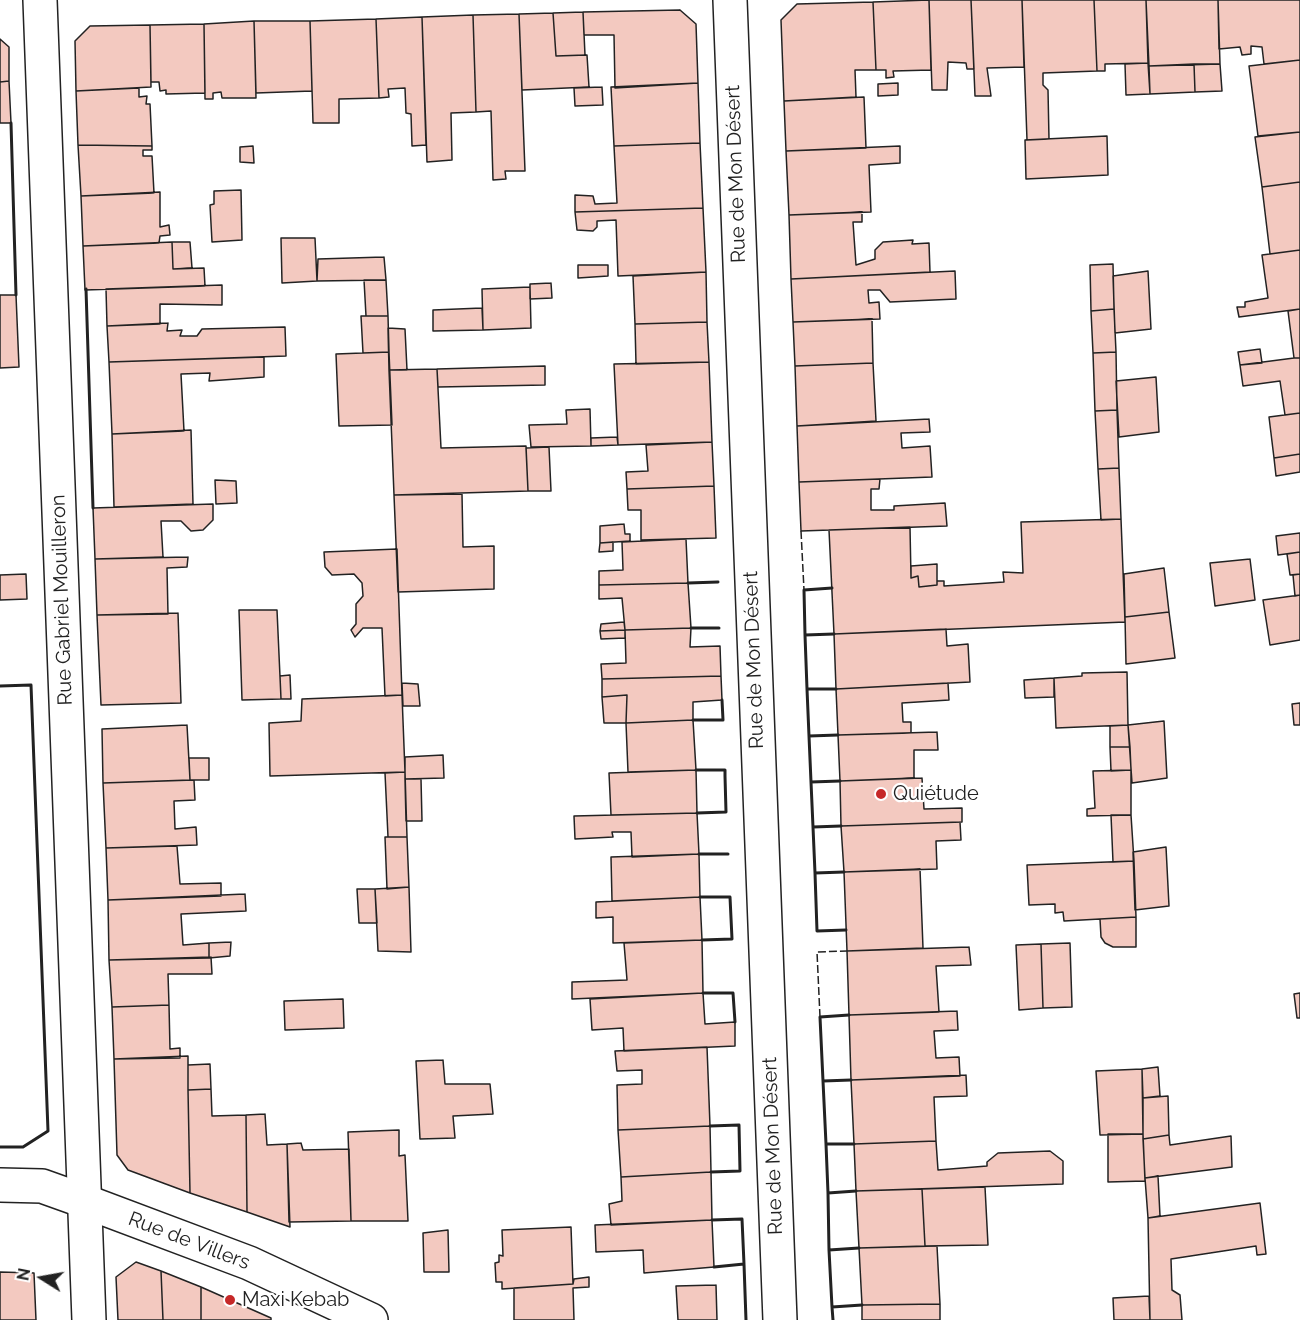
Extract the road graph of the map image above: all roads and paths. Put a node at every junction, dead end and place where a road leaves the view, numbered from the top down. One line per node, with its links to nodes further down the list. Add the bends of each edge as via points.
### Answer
1 (40, 0): 4 (main road, Rue Gabriel Mouilleron)
2 (730, 0): 7 (main road, Rue de Mon Désert)
3 (0, 1185): 4 (main road, Rue de Villers, via 42,1186)
4 (84, 1201): 5 (main road, Rue Gabriel Mouilleron); 6 (main road, Rue de Villers, via 249,1263)
5 (89, 1320)
6 (371, 1320)
7 (780, 1320)

